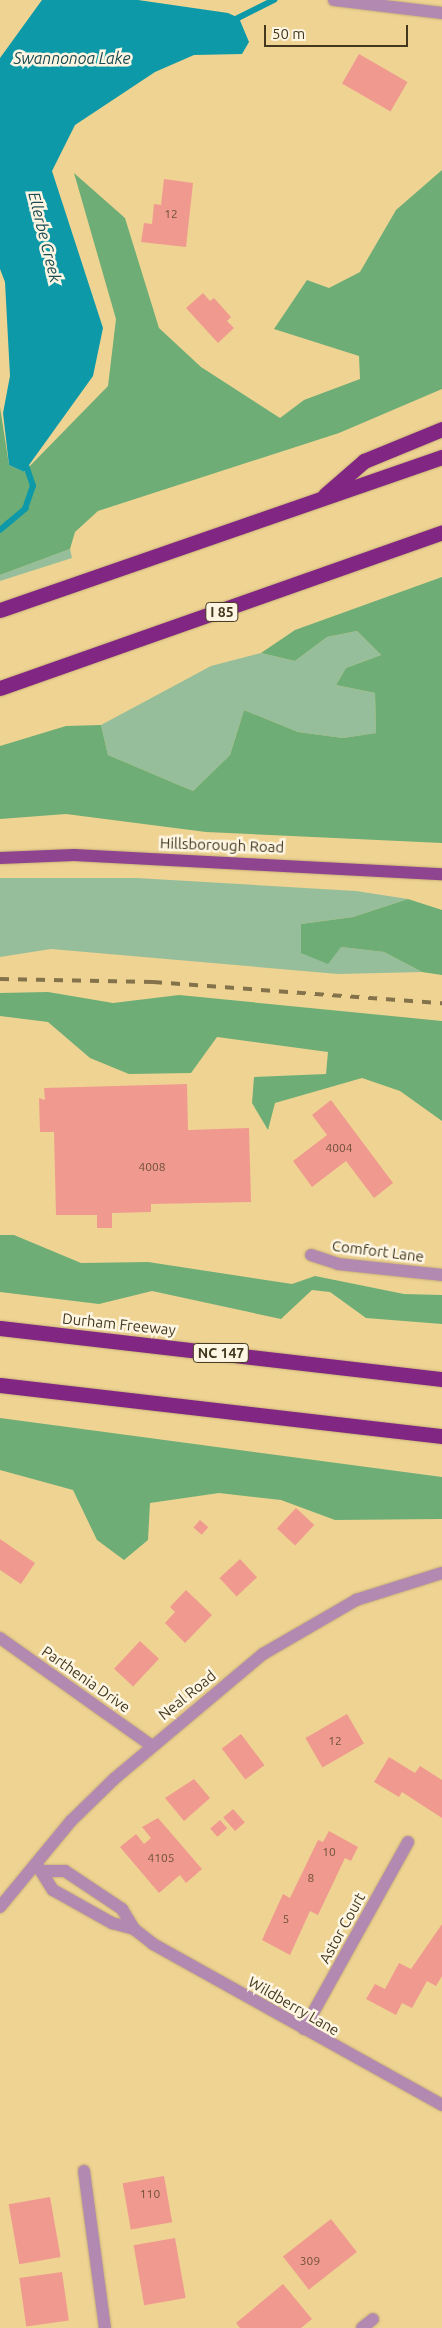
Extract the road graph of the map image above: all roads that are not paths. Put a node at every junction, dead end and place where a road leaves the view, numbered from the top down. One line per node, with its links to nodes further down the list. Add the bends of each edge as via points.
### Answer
1 (334, 0): 2 (street)
2 (442, 13)
3 (442, 429): 5 (highway, via 364,461)
4 (442, 457): 5 (highway)
5 (318, 501): 7 (highway)
6 (442, 532): 8 (highway, I 85)
7 (0, 610)
8 (0, 688)
9 (0, 858): 10 (main road, Hillsborough Road, via 74,855)
10 (442, 874)
11 (311, 1255): 12 (street, Comfort Lane, via 338,1264)
12 (442, 1275)
13 (0, 1328): 14 (highway, Durham Freeway / NC 147)
14 (442, 1379)
15 (0, 1385): 16 (highway)
16 (442, 1436)
17 (442, 1573): 19 (street, Neal Road, via 356,1600 307,1626 263,1654)
18 (0, 1638): 19 (street, Parthenia Drive)
19 (152, 1746): 21 (street, Neal Road, via 71,1821)
20 (408, 1842): 24 (street, Astor Court)
21 (38, 1868): 22 (street, Neal Road); 23 (street, Wildberry Lane, via 53,1890 112,1924); 23 (street, Wildberry Lane, via 65,1871 122,1909)
22 (0, 1907)
23 (134, 1930): 24 (street, Wildberry Lane)
24 (304, 2030): 25 (street, Wildberry Lane)
25 (442, 2105)
26 (84, 2171): 28 (street)
27 (373, 2319): 29 (street)
28 (105, 2328)
29 (362, 2328)

